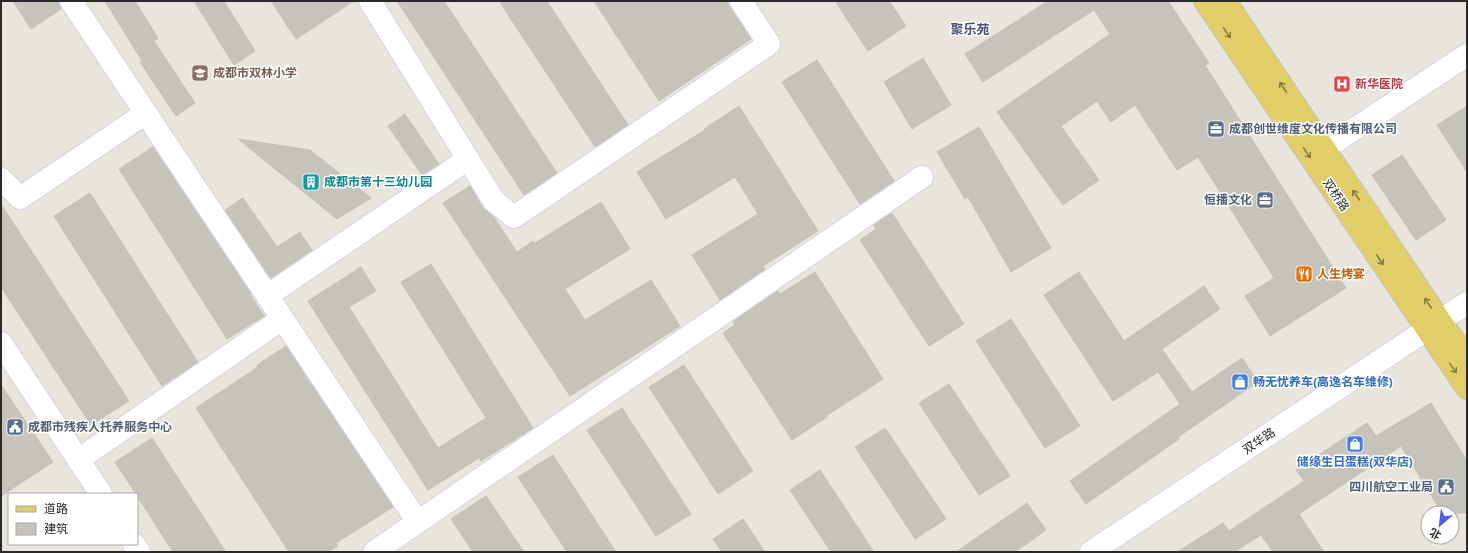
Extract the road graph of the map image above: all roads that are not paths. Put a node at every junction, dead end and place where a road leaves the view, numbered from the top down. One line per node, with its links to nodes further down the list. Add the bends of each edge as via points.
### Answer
1 (71, 1): 7 (street)
2 (370, 1): 9 (street)
3 (741, 1): 9 (street, via 769,44 514,217 494,201)
4 (1205, 1): 15 (main road, 双桥路, one-way to 15)
5 (1225, 1): 8 (main road, 双桥路, one-way to 5)
6 (1467, 55): 8 (street)
7 (146, 113): 11 (street, via 20,198); 12 (street)
8 (1324, 149): 15 (main road, 双桥路, one-way to 8)
9 (468, 159): 12 (street)
10 (922, 177): 21 (street)
11 (1, 179)
12 (267, 296): 14 (street)
13 (1467, 303): 15 (street, 双华路)
14 (282, 319): 19 (street); 21 (street)
15 (1433, 325): 17 (main road, 双桥路); 18 (main road, 双桥路, one-way to 18); 23 (street, 双华路)
16 (1, 343): 19 (street)
17 (1467, 358)
18 (1467, 388)
19 (78, 460): 20 (street)
20 (100, 493)
21 (418, 522): 22 (street)
22 (374, 552)
23 (1093, 552)

